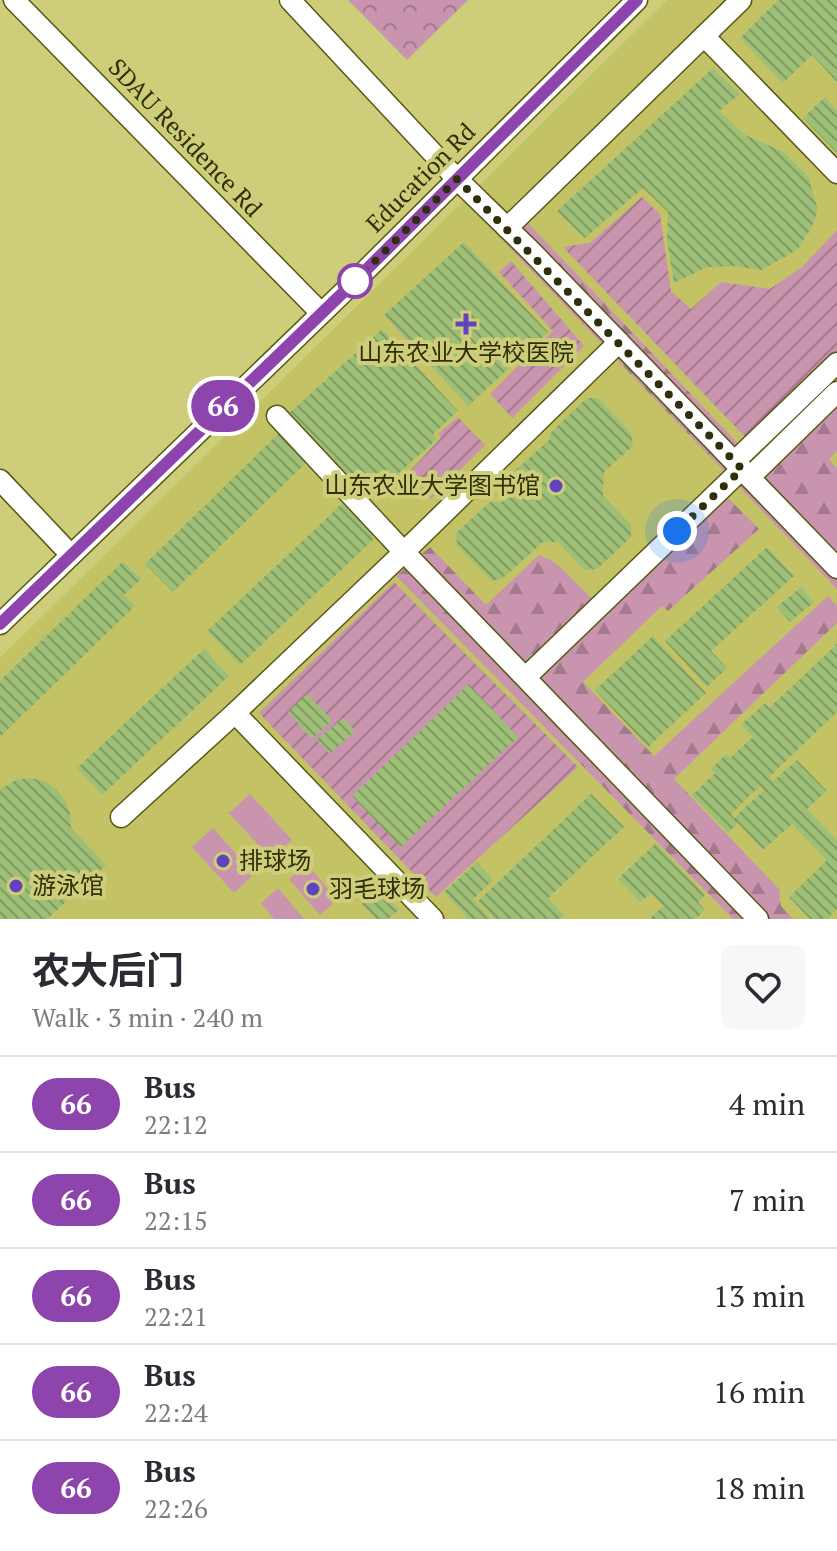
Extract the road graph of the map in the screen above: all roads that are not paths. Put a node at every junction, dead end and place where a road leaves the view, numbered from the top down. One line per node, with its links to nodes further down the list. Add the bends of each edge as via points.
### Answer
1 (14, 0): 9 (street, SDAU Residence Rd)
2 (290, 0): 7 (street)
3 (637, 0): 7 (street, Education Rd)
4 (741, 0): 5 (street)
5 (704, 36): 6 (street); 8 (street)
6 (837, 173)
7 (457, 179): 8 (street); 9 (street, Education Rd)
8 (507, 228): 10 (street)
9 (320, 312): 17 (street, Education Rd)
10 (619, 342): 14 (street); 16 (street)
11 (837, 363): 14 (street)
12 (837, 392): 14 (street)
13 (277, 416): 16 (street)
14 (742, 469): 18 (street); 20 (street)
15 (0, 480): 17 (street)
16 (404, 552): 20 (street); 21 (street)
17 (71, 555): 19 (street, Education Rd)
18 (837, 568)
19 (0, 624)
20 (526, 677): 24 (street)
21 (235, 713): 22 (street); 23 (street)
22 (121, 817)
23 (433, 919)
24 (758, 919)

